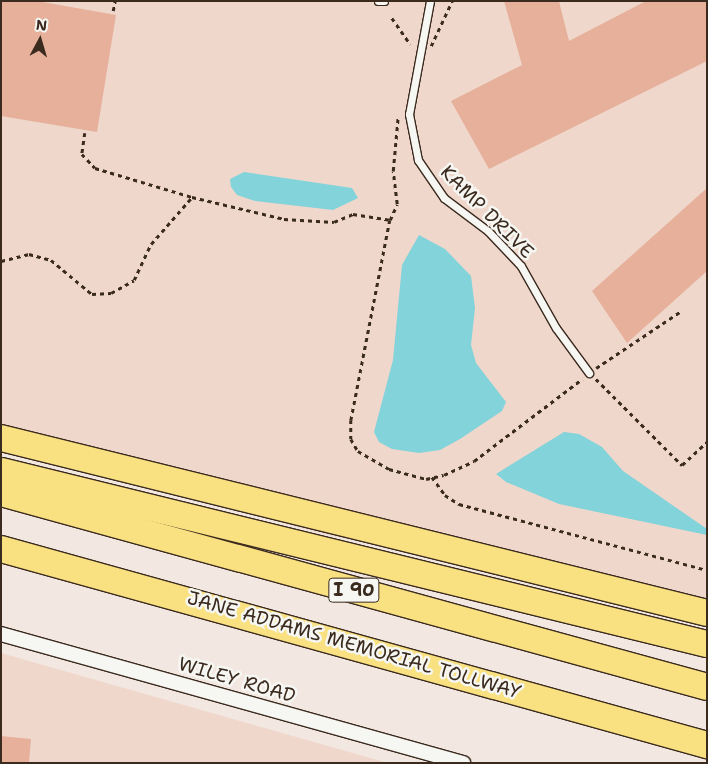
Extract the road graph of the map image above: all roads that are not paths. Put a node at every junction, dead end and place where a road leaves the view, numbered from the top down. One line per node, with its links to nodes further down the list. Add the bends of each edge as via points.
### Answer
1 (430, 1): 2 (lane, KAMP DRIVE, via 410,114 418,160 444,198 488,231 521,266 556,328)
2 (589, 373)
3 (1, 438): 7 (highway)
4 (1, 471): 9 (highway)
5 (1, 493): 10 (highway, I 90)
6 (1, 549): 11 (highway, JANE ADDAMS MEMORIAL TOLLWAY)
7 (707, 614)
8 (1, 634): 12 (street, WILEY ROAD)
9 (707, 644)
10 (707, 687)
11 (707, 744)
12 (463, 763)

